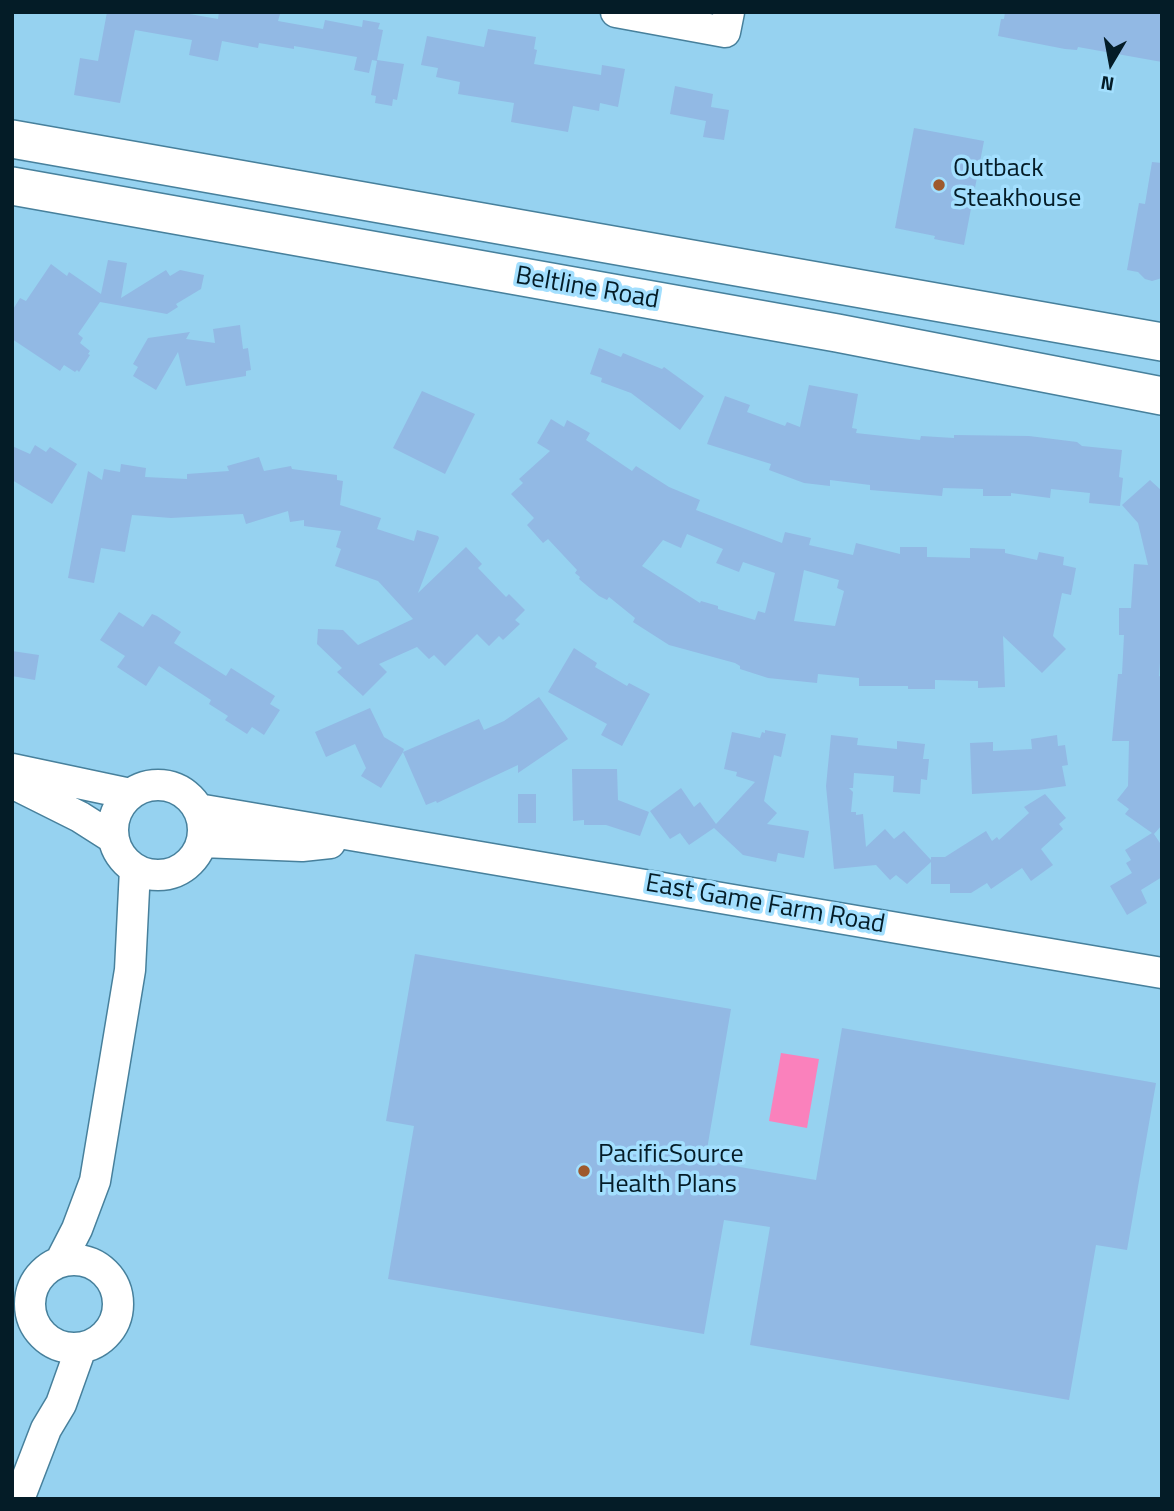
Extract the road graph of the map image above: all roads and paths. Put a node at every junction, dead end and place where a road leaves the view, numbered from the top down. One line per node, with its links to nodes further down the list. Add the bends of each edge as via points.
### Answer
1 (617, 12): 2 (street)
2 (727, 22)
3 (12, 139): 5 (main road, Beltline Road)
4 (12, 186): 6 (main road, Beltline Road)
5 (1162, 342)
6 (1162, 396)
7 (12, 769): 9 (street)
8 (12, 783): 11 (street)
9 (130, 794): 10 (street, via 154,785 167,786 180,790); 11 (street, via 113,822)
10 (198, 809): 12 (street, East Game Farm Road); 13 (street)
11 (113, 838): 14 (street, via 117,850)
12 (368, 838): 13 (street, East Game Farm Road, via 302,846); 15 (street, East Game Farm Road)
13 (202, 842): 14 (street, via 187,865 175,872)
14 (148, 872): 16 (street)
15 (1162, 973)
16 (95, 1181): 17 (street); 18 (street)
17 (60, 1262): 18 (street, via 87,1262); 19 (street, via 39,1277 30,1313 34,1325)
18 (100, 1268): 19 (street, via 117,1294 113,1326 100,1341)
19 (67, 1346): 20 (street, via 52,1375 46,1429)
20 (19, 1499)

